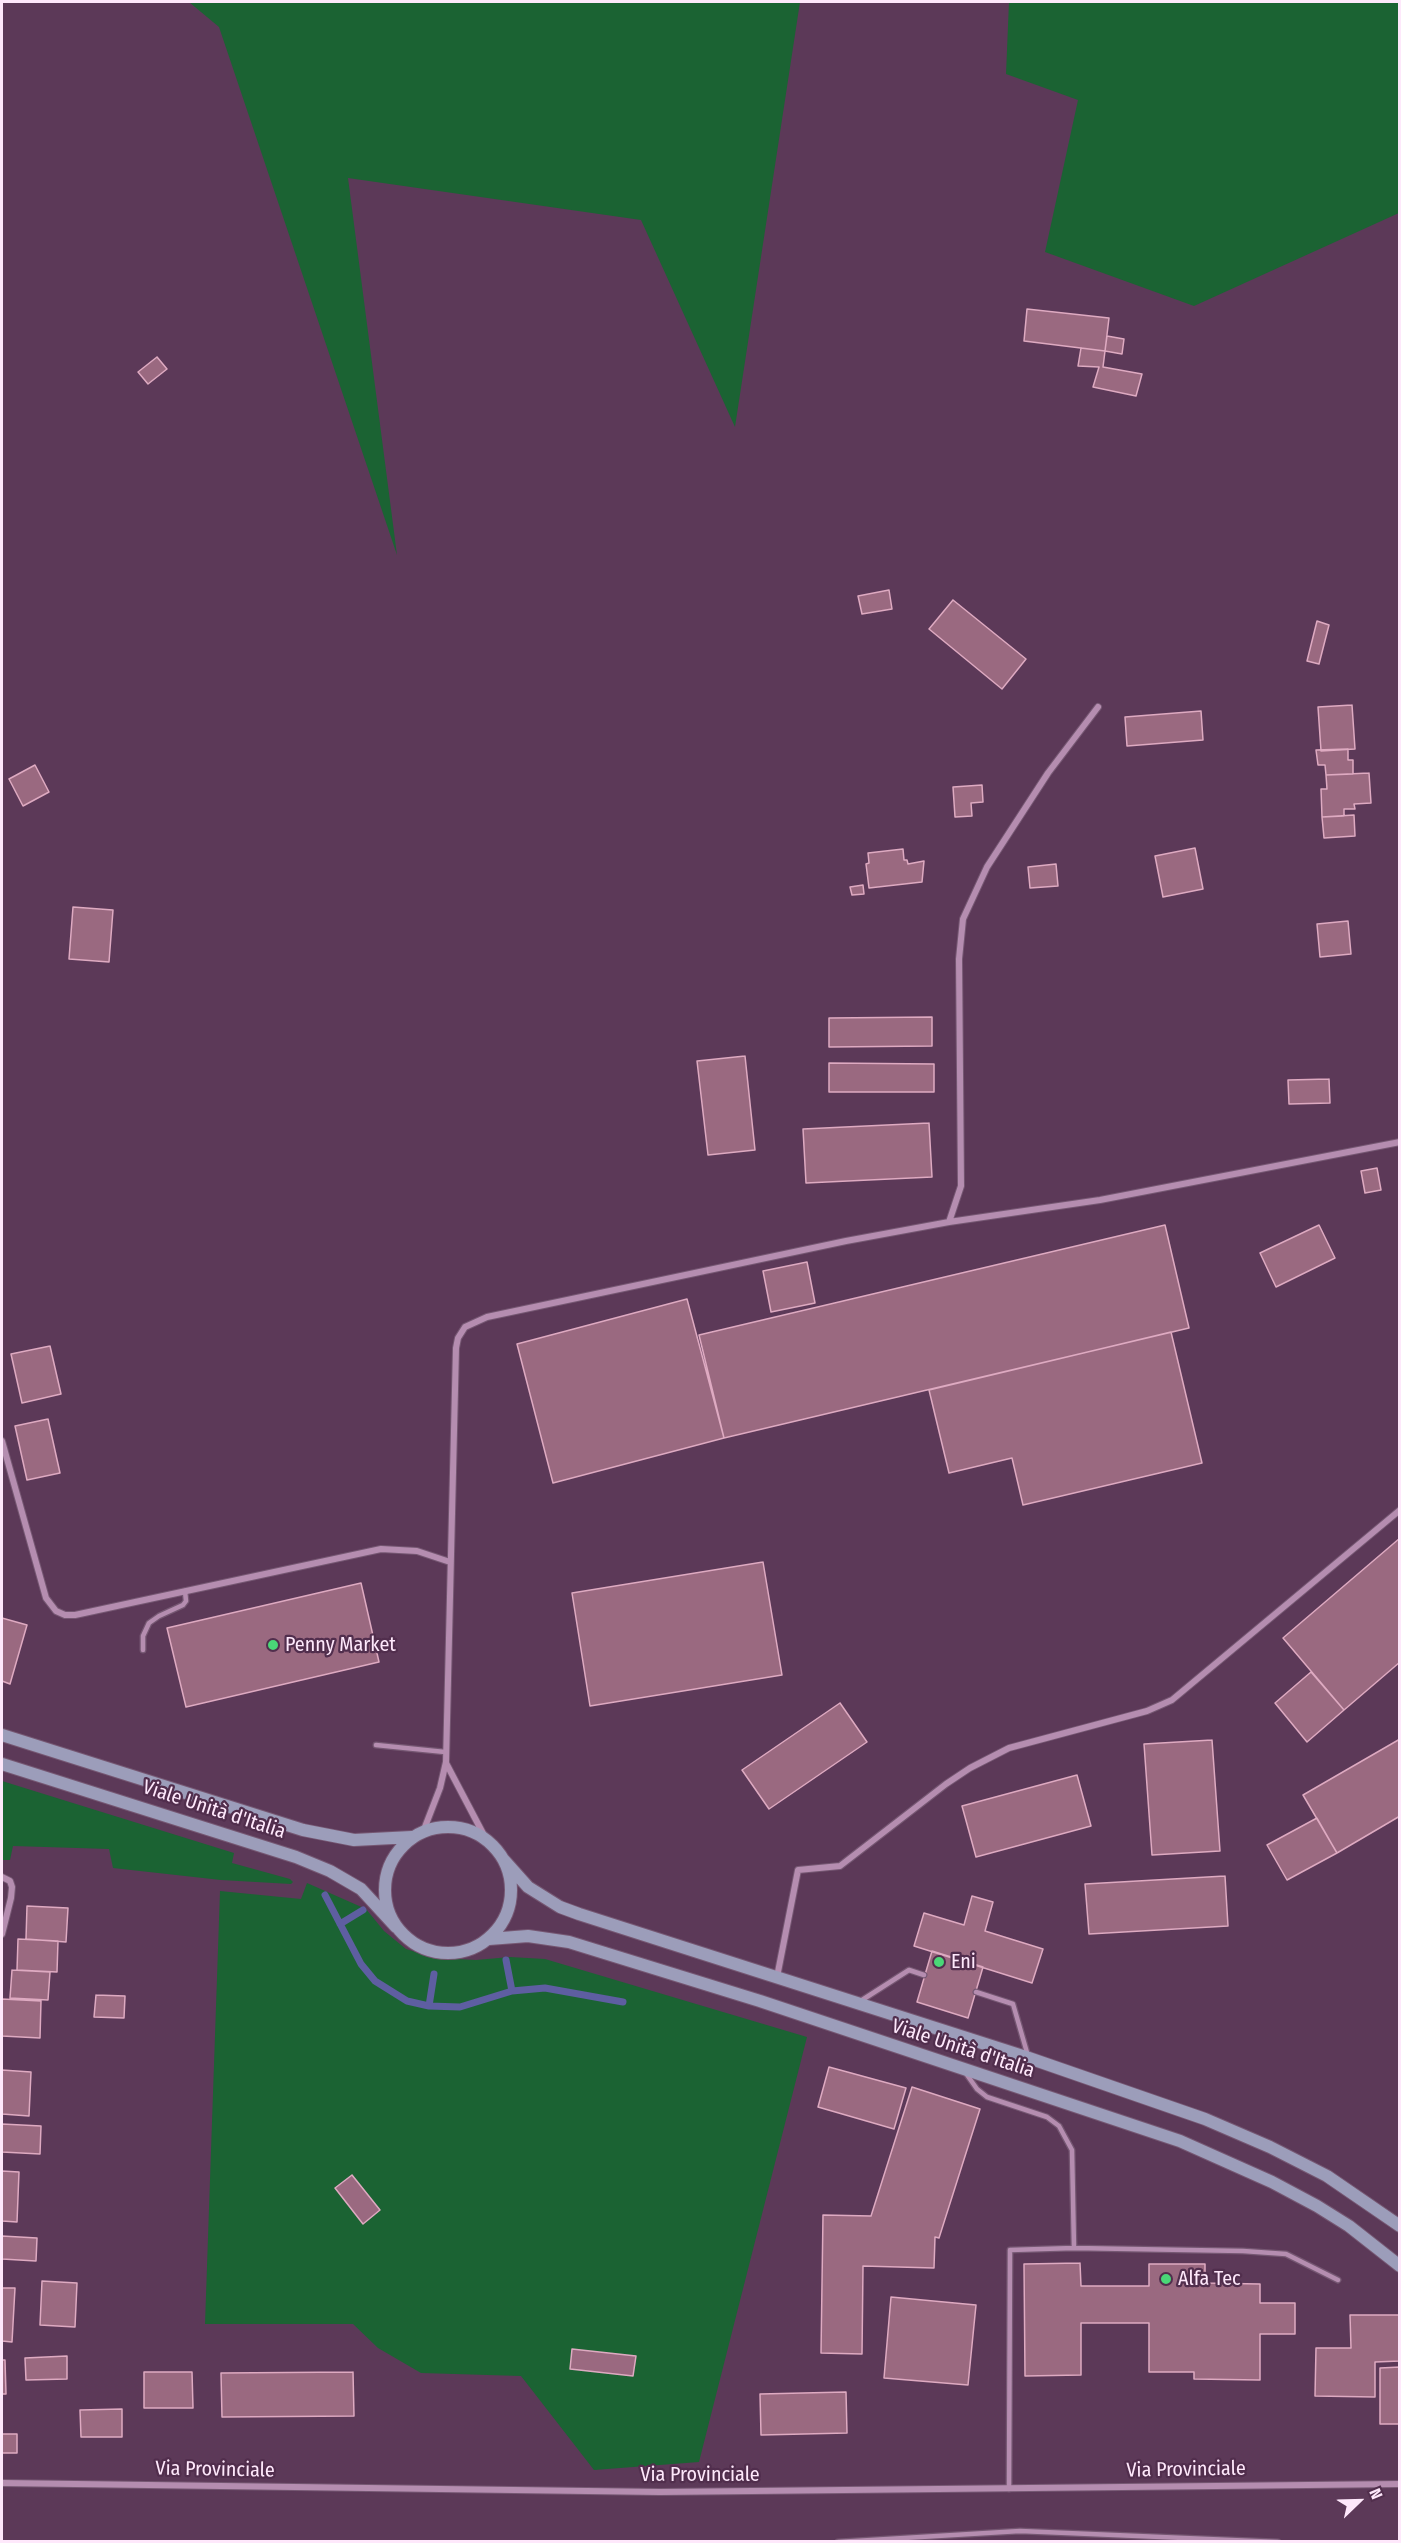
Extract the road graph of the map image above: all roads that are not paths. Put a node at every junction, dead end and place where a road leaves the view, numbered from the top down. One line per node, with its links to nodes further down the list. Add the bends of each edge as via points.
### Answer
1 (1098, 707): 3 (street, via 1048,773 993,858 963,918 959,959 961,1186)
2 (1400, 1142): 3 (street, via 1111,1198)
3 (949, 1222): 6 (street, via 487,1317 465,1327 456,1348)
4 (2, 1441): 7 (street, via 46,1598 56,1611 75,1615)
5 (1400, 1510): 22 (street, via 1172,1700 1147,1711 1009,1748 946,1784 840,1866 798,1870)
6 (450, 1562): 7 (street, via 417,1551 381,1549); 11 (street)
7 (186, 1591): 8 (lane, via 183,1605 149,1623 143,1636)
8 (143, 1650)
9 (2, 1735): 14 (main road, Viale Unità d'Italia, via 303,1830 354,1840)
10 (375, 1745): 11 (lane)
11 (445, 1752): 12 (street)
12 (446, 1762): 14 (street, via 440,1788); 15 (street)
13 (2, 1764): 18 (main road, Viale Unità d'Italia, via 330,1871 361,1889)
14 (418, 1835): 15 (main road, Viale Unità d'Italia, via 439,1827 456,1827); 18 (main road, via 398,1851 388,1869 387,1909)
15 (487, 1840): 16 (main road, Viale Unità d'Italia)
16 (503, 1859): 20 (main road, Viale Unità d'Italia, via 510,1880 510,1902 503,1922); 22 (main road, Viale Unità d'Italia, via 528,1887 560,1907)
17 (2, 1877): 19 (street, via 12,1887)
18 (396, 1927): 20 (main road, Viale Unità d'Italia, via 411,1942 429,1951 450,1954 470,1950)
19 (2, 1934)
20 (489, 1939): 26 (main road, Viale Unità d'Italia, via 528,1936 569,1942)
21 (924, 1975): 24 (lane, via 909,1970)
22 (777, 1977): 24 (main road, Viale Unità d'Italia)
23 (976, 1992): 25 (lane, via 1013,2004)
24 (858, 2003): 25 (main road, Viale Unità d'Italia)
25 (1029, 2058): 27 (main road, Viale Unità d'Italia, via 1150,2098 1270,2147 1327,2176)
26 (964, 2070): 28 (lane, via 976,2089 987,2097 1047,2117 1059,2126 1072,2150); 29 (main road, Viale Unità d'Italia, via 1115,2118 1229,2162 1317,2206)
27 (1400, 2226)
28 (1074, 2248): 30 (lane, via 1286,2254); 33 (lane, via 1010,2250)
29 (1400, 2266)
30 (1338, 2280)
31 (2, 2483): 33 (street, Via Provinciale, via 660,2492)
32 (1400, 2484): 33 (street, Via Provinciale)
33 (1009, 2489)
34 (838, 2541): 35 (lane, via 1020,2531)
35 (1278, 2541)

